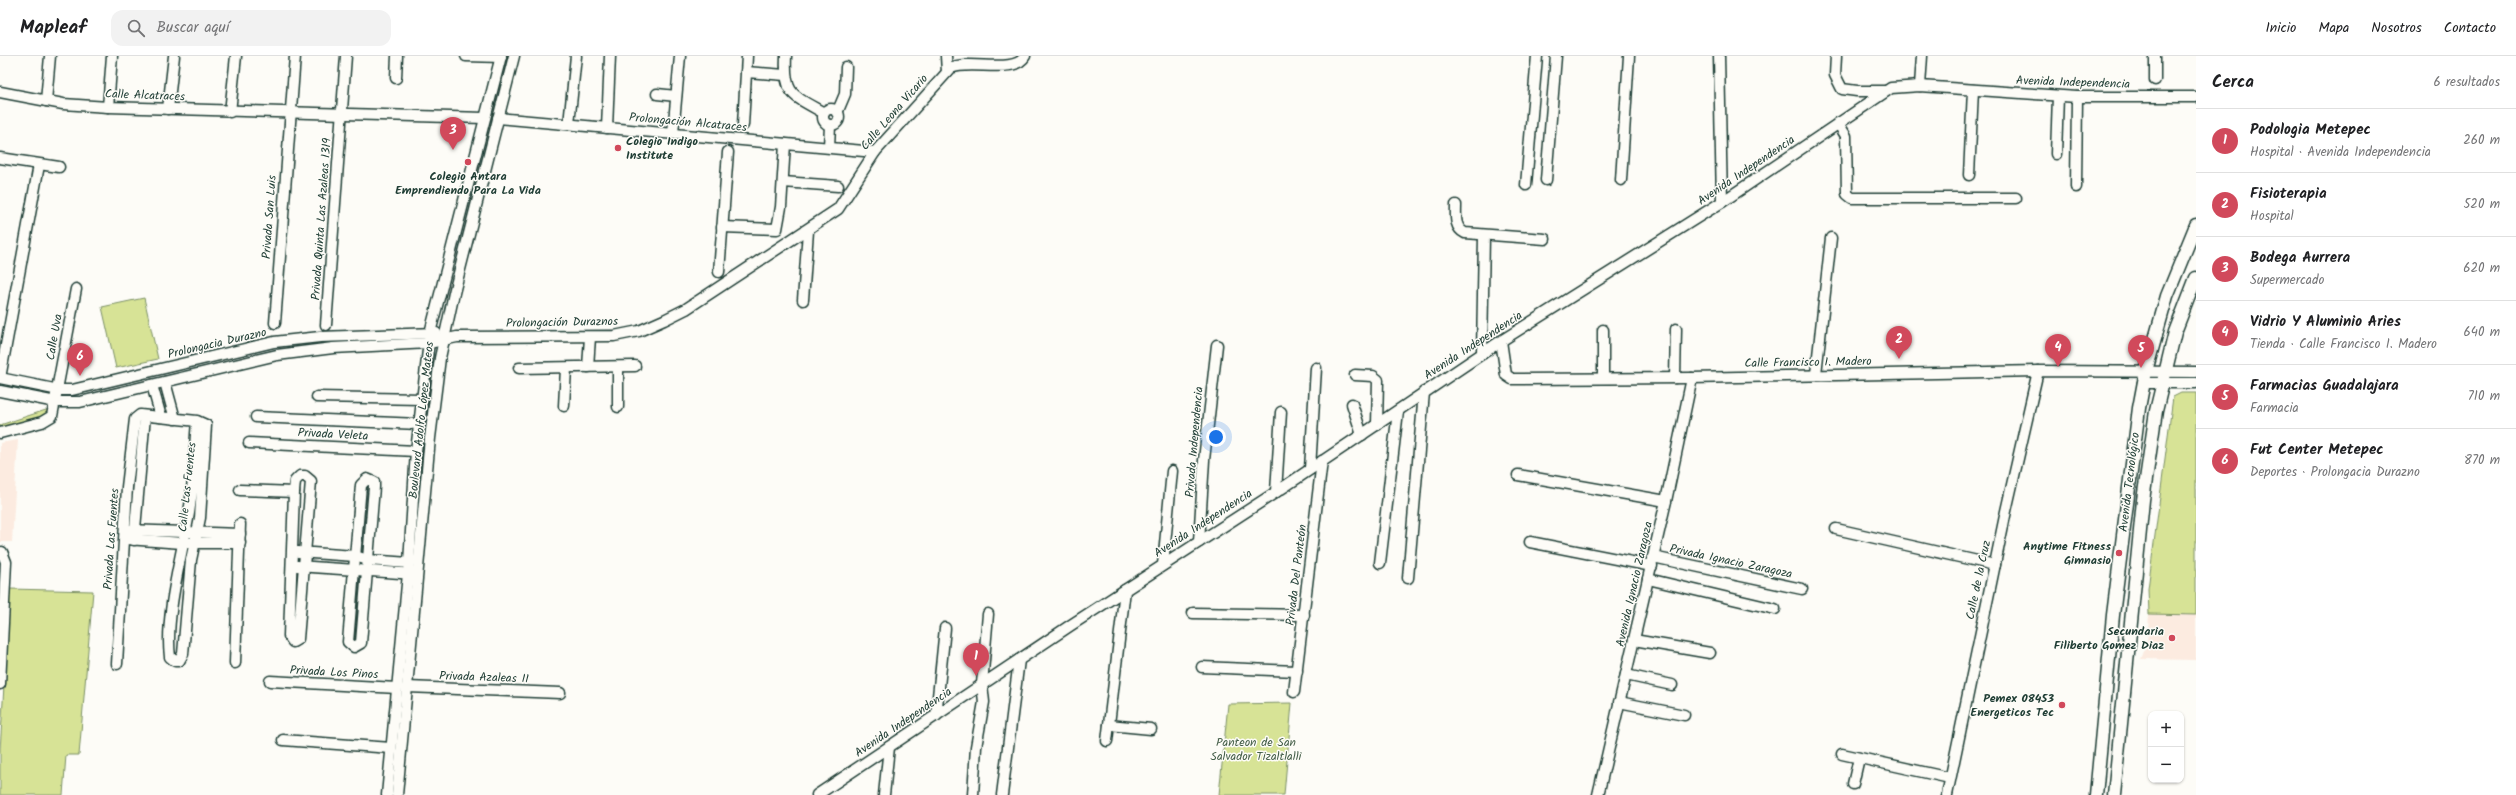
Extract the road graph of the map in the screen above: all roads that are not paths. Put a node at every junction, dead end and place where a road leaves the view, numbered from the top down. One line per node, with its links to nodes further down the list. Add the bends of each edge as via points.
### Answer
1 (50, 56): 41 (street)
2 (112, 56): 42 (street)
3 (174, 56): 43 (street)
4 (236, 56): 44 (street)
5 (294, 56): 45 (street)
6 (346, 56): 48 (street, Privada Quinta Las Azaleas 1319)
7 (397, 56): 30 (street)
8 (466, 56): 24 (street)
9 (514, 56): 50 (street, Boulevard Adolfo López Mateos)
10 (576, 56): 52 (street)
11 (610, 56): 55 (street)
12 (680, 56): 37 (street)
13 (747, 56): 27 (street)
14 (786, 56): 29 (street)
15 (946, 56): 28 (street)
16 (1025, 56): 25 (street, Calle Leona Vicario, via 1022,61 1012,65)
17 (1536, 56): 69 (street)
18 (1556, 56): 66 (street)
19 (1629, 56): 67 (street)
20 (1719, 56): 73 (street)
21 (1836, 56): 34 (street, via 1835,75 1842,88)
22 (1922, 56): 32 (street)
23 (2155, 56): 31 (street)
24 (501, 57): 49 (street, Boulevard Adolfo López Mateos)
25 (968, 60): 28 (street, Calle Leona Vicario)
26 (846, 67): 47 (street, via 845,94)
27 (746, 72): 29 (street); 53 (street)
28 (946, 72): 60 (street, Calle Leona Vicario)
29 (785, 75): 46 (street, via 789,90)
30 (396, 78)
31 (2155, 80)
32 (1920, 86): 33 (street, Avenida Independencia); 34 (street, Avenida Independencia, via 1896,86)
33 (1973, 90): 38 (street, Avenida Independencia); 65 (street)
34 (1886, 91): 51 (street, Avenida Independencia)
35 (0, 92): 41 (street, Calle Alcatraces)
36 (657, 94): 37 (street)
37 (676, 96): 56 (street)
38 (2058, 96): 39 (street, Avenida Independencia); 61 (street)
39 (2077, 97): 40 (street, Avenida Independencia); 71 (street)
40 (2196, 97)
41 (46, 101): 42 (street, Calle Alcatraces)
42 (108, 107): 43 (street, Calle Alcatraces)
43 (168, 109): 44 (street, Calle Alcatraces)
44 (230, 112): 45 (street, Calle Alcatraces)
45 (290, 113): 48 (street, Calle Alcatraces); 85 (street, Privada San Luis)
46 (824, 113): 47 (street, via 831,109); 54 (street, via 823,119)
47 (837, 113): 54 (street, via 837,121)
48 (341, 115): 49 (street, Calle Alcatraces); 86 (street, Privada Quinta Las Azaleas 1319)
49 (484, 118): 91 (street, Boulevard Adolfo López Mateos)
50 (498, 118): 52 (street, Prolongación Alcatraces); 89 (street, Boulevard Adolfo López Mateos)
51 (1838, 123): 72 (street, via 1846,136 1847,194 1852,198); 73 (street, Avenida Independencia)
52 (569, 124): 55 (street, Prolongación Alcatraces)
53 (743, 125)
54 (830, 125): 58 (street)
55 (607, 128): 56 (street, Prolongación Alcatraces)
56 (673, 134): 57 (street, Prolongación Alcatraces)
57 (785, 144): 58 (street, Prolongación Alcatraces); 68 (street)
58 (829, 147): 60 (street, Prolongación Alcatraces)
59 (728, 152): 76 (street)
60 (875, 152): 77 (street, Calle Leona Vicario, via 844,202)
61 (2056, 154)
62 (0, 158): 63 (street)
63 (39, 165): 64 (street); 109 (street)
64 (59, 167)
65 (1969, 175)
66 (1546, 180)
67 (1621, 180)
68 (783, 182): 70 (street); 76 (street, via 777,229)
69 (1526, 185)
70 (838, 186)
71 (2076, 186)
72 (2016, 198)
73 (1722, 202): 92 (street, Avenida Independencia)
74 (1456, 205): 78 (street, via 1456,222 1459,229 1465,233)
75 (2196, 225): 107 (main road, Avenida Tecnológico, via 2167,296)
76 (722, 227): 81 (street)
77 (808, 231): 84 (street); 90 (street, Prolongación Duraznos, via 686,309 664,320 639,331)
78 (1484, 235): 80 (street); 95 (street)
79 (1831, 238): 105 (street)
80 (1545, 239)
81 (719, 272)
82 (2196, 278): 108 (main road, Avenida Tecnológico, via 2175,332)
83 (76, 290): 116 (street, Calle Uva)
84 (803, 300)
85 (275, 323)
86 (326, 325)
87 (1603, 330): 110 (street)
88 (1676, 330): 111 (street)
89 (443, 337): 90 (street, Prolongación Duraznos); 91 (street, Prolongacia Durazno); 168 (street, Boulevard Adolfo López Mateos)
90 (590, 337): 98 (street)
91 (430, 338): 93 (street, Prolongacia Durazno, via 320,337); 96 (street, Prolongacia Durazno); 120 (street, Boulevard Adolfo López Mateos)
92 (1501, 341): 95 (street, Avenida Independencia); 110 (street, Calle Francisco I. Madero, via 1506,375 1509,378)
93 (274, 342): 96 (street); 116 (street, Prolongacia Durazno, via 78,389)
94 (1217, 344): 151 (street, Privada Independencia, via 1204,460)
95 (1482, 354): 118 (street, Avenida Independencia)
96 (277, 355): 113 (street, Prolongacia Durazno)
97 (636, 366): 99 (street)
98 (588, 367): 99 (street); 101 (street)
99 (618, 367): 124 (street)
100 (519, 368): 101 (street)
101 (566, 368): 123 (street)
102 (1316, 368): 139 (street)
103 (2038, 371): 105 (street, Calle Francisco I. Madero); 107 (street, Calle Francisco I. Madero); 164 (street, Calle de la Cruz)
104 (2196, 372): 108 (street)
105 (1816, 374): 112 (street, Calle Francisco I. Madero)
106 (1355, 375): 133 (street, via 1373,376 1378,380)
107 (2145, 377): 108 (street, Calle Francisco I. Madero); 216 (main road, Avenida Tecnológico, via 2113,615)
108 (2162, 377): 114 (street); 217 (main road, Avenida Tecnológico, via 2143,500)
109 (0, 378): 116 (street, Prolongacia Durazno)
110 (1603, 378): 111 (street, Calle Francisco I. Madero)
111 (1675, 378): 112 (street, Calle Francisco I. Madero)
112 (1692, 378): 145 (street, Avenida Ignacio Zaragoza)
113 (165, 382): 115 (street, Prolongacia Durazno); 130 (street)
114 (2196, 383)
115 (152, 385): 121 (street, Prolongacia Durazno, via 80,402); 128 (street)
116 (58, 390): 121 (street, Calle Uva)
117 (0, 391): 121 (street, Prolongacia Durazno)
118 (1424, 392): 125 (street, Avenida Independencia); 169 (street)
119 (317, 397): 120 (street)
120 (421, 400): 132 (street, Boulevard Adolfo López Mateos)
121 (56, 402): 134 (street, Calle Uva, via 49,419)
122 (1352, 404): 135 (street)
123 (564, 406)
124 (618, 407)
125 (1398, 410): 133 (street, Avenida Independencia); 161 (street)
126 (1281, 412): 144 (street)
127 (140, 416): 128 (street); 148 (street, Privada Las Fuentes); 149 (street, Privada Las Fuentes)
128 (161, 417): 130 (street)
129 (256, 417): 132 (street)
130 (175, 419): 131 (street)
131 (201, 422): 147 (street, Calle Las Fuentes); 150 (street, Calle Las Fuentes)
132 (418, 424): 137 (street, Boulevard Adolfo López Mateos)
133 (1377, 425): 135 (street, Avenida Independencia)
134 (0, 433)
135 (1362, 435): 138 (street, Avenida Independencia)
136 (249, 443): 137 (street, Privada Veleta)
137 (416, 451): 160 (street, Boulevard Adolfo López Mateos)
138 (1322, 461): 139 (street, Avenida Independencia); 178 (street, Privada Del Panteón)
139 (1310, 469): 144 (street, Avenida Independencia)
140 (1172, 471): 163 (street)
141 (1518, 475): 145 (street)
142 (240, 490): 143 (street)
143 (294, 492): 154 (street); 156 (street, via 297,478 305,476 309,479)
144 (1276, 492): 151 (street, Avenida Independencia)
145 (1666, 501): 159 (street, Avenida Ignacio Zaragoza)
146 (1836, 529): 164 (street)
147 (186, 533): 149 (street, Calle Las Fuentes); 150 (street); 153 (street, Calle Las Fuentes)
148 (124, 534): 149 (street, Calle Las Fuentes); 184 (street, Privada Las Fuentes)
149 (135, 535): 153 (street, Calle Las Fuentes)
150 (196, 538): 153 (street, Calle Las Fuentes); 174 (street); 183 (street, via 240,534)
151 (1199, 542): 163 (street, Avenida Independencia)
152 (1530, 542): 159 (street, Privada Ignacio Zaragoza, via 1571,551)
153 (182, 543): 173 (street)
154 (292, 551): 156 (street); 162 (street)
155 (2, 552): 189 (street, via 6,562)
156 (305, 552): 157 (street); 165 (street)
157 (356, 556): 158 (street); 158 (street, via 361,485 367,479 374,484); 166 (street)
158 (368, 560): 160 (street); 167 (street)
159 (1652, 561): 170 (street, Avenida Ignacio Zaragoza); 171 (street, Privada Ignacio Zaragoza)
160 (409, 562): 168 (street, Boulevard Adolfo López Mateos)
161 (1380, 563)
162 (291, 565): 165 (street); 165 (street, via 289,636 293,642 298,639)
163 (1163, 565): 172 (street, Avenida Independencia)
164 (1994, 565): 206 (street, Calle de la Cruz)
165 (304, 566): 166 (street)
166 (354, 570): 167 (street); 167 (street, via 348,642 354,647 361,643)
167 (367, 570): 168 (street)
168 (413, 574): 192 (street, Boulevard Adolfo López Mateos)
169 (1408, 578)
170 (1648, 579): 175 (street); 180 (street, Avenida Ignacio Zaragoza)
171 (1802, 589)
172 (1125, 590): 182 (street, Avenida Independencia); 198 (street)
173 (173, 605): 174 (street); 174 (street, via 169,653 175,662 179,661 183,654)
174 (186, 606)
175 (1775, 609)
176 (1193, 613): 178 (street)
177 (988, 614): 190 (street)
178 (1304, 615): 186 (street, Privada Del Panteón)
179 (945, 628): 197 (street)
180 (1634, 640): 181 (street); 187 (street, Avenida Ignacio Zaragoza)
181 (1710, 653)
182 (1019, 660): 190 (street, Avenida Independencia); 213 (street)
183 (235, 663)
184 (117, 664)
185 (1202, 667): 186 (street)
186 (1297, 672): 194 (street, Privada Del Panteón)
187 (1626, 675): 191 (street); 195 (street, Avenida Ignacio Zaragoza)
188 (270, 681): 192 (street, Privada Los Pinos)
189 (0, 684)
190 (982, 684): 197 (street, Avenida Independencia); 212 (street, via 984,702 976,747)
191 (1672, 685)
192 (402, 688): 193 (street, Privada Azaleas II); 203 (street, Boulevard Adolfo López Mateos); 209 (street, Boulevard Adolfo López Mateos)
193 (560, 692)
194 (1294, 692)
195 (1619, 702): 196 (street); 214 (street, Avenida Ignacio Zaragoza)
196 (1684, 715)
197 (936, 716): 202 (street, Avenida Independencia)
198 (1109, 725): 199 (street); 201 (street)
199 (1151, 729)
200 (283, 740): 203 (street)
201 (1107, 741)
202 (889, 747): 210 (street, Avenida Independencia); 211 (street)
203 (391, 748): 208 (street, Boulevard Adolfo López Mateos)
204 (1842, 754): 205 (street)
205 (1859, 758): 206 (street); 207 (street)
206 (1950, 778): 215 (street, Calle de la Cruz)
207 (1853, 784)
208 (387, 795)
209 (397, 795)
210 (817, 795)
211 (884, 795)
212 (973, 795)
213 (1002, 795)
214 (1598, 795)
215 (1947, 795)
216 (2096, 795)
217 (2114, 795)

